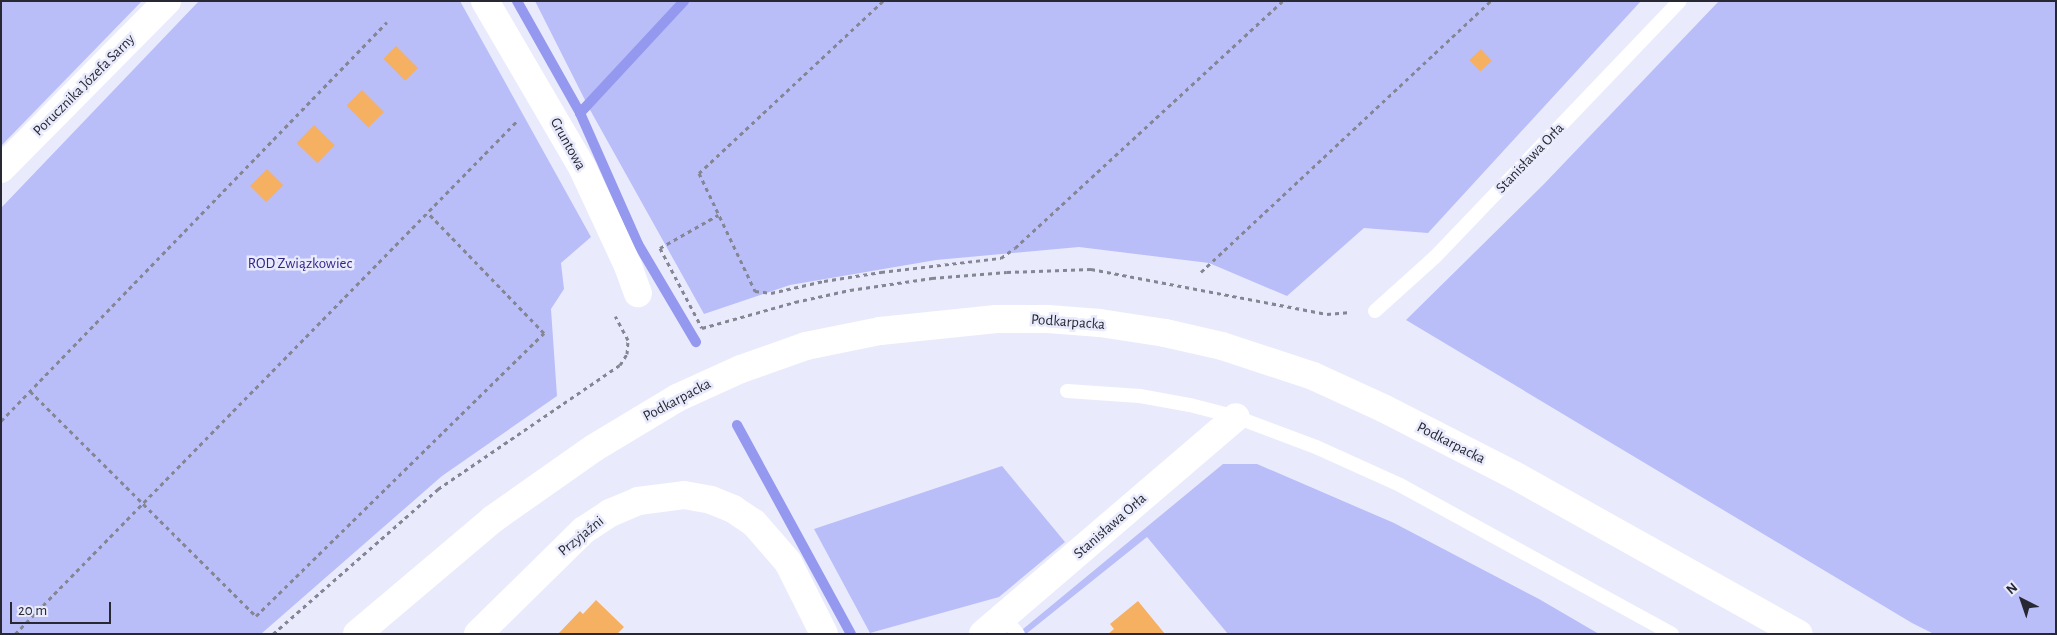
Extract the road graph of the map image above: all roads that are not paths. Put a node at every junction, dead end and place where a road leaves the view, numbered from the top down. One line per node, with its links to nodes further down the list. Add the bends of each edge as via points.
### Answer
1 (166, 1): 4 (main road, Porucznika Józefa Sarny)
2 (485, 1): 5 (main road, Gruntowa, via 583,169)
3 (1680, 1): 6 (lane, Stanisława Orła, via 1435,257)
4 (1, 169)
5 (638, 293)
6 (1375, 311)
7 (1067, 391): 8 (lane, via 1140,396)
8 (1236, 417): 9 (main road, Stanisława Orła); 13 (lane, via 1316,447 1400,486)
9 (1002, 628)
10 (357, 634): 14 (main road, Podkarpacka, via 493,519 630,426 709,383 806,346 871,332 968,321 1031,319 1100,323 1165,333 1222,346 1313,376 1514,475)
11 (478, 634): 12 (main road, Przyjaźni, via 584,530 610,513 638,501 684,495 711,500 754,523 788,562)
12 (824, 634)
13 (1672, 634)
14 (1799, 634)

